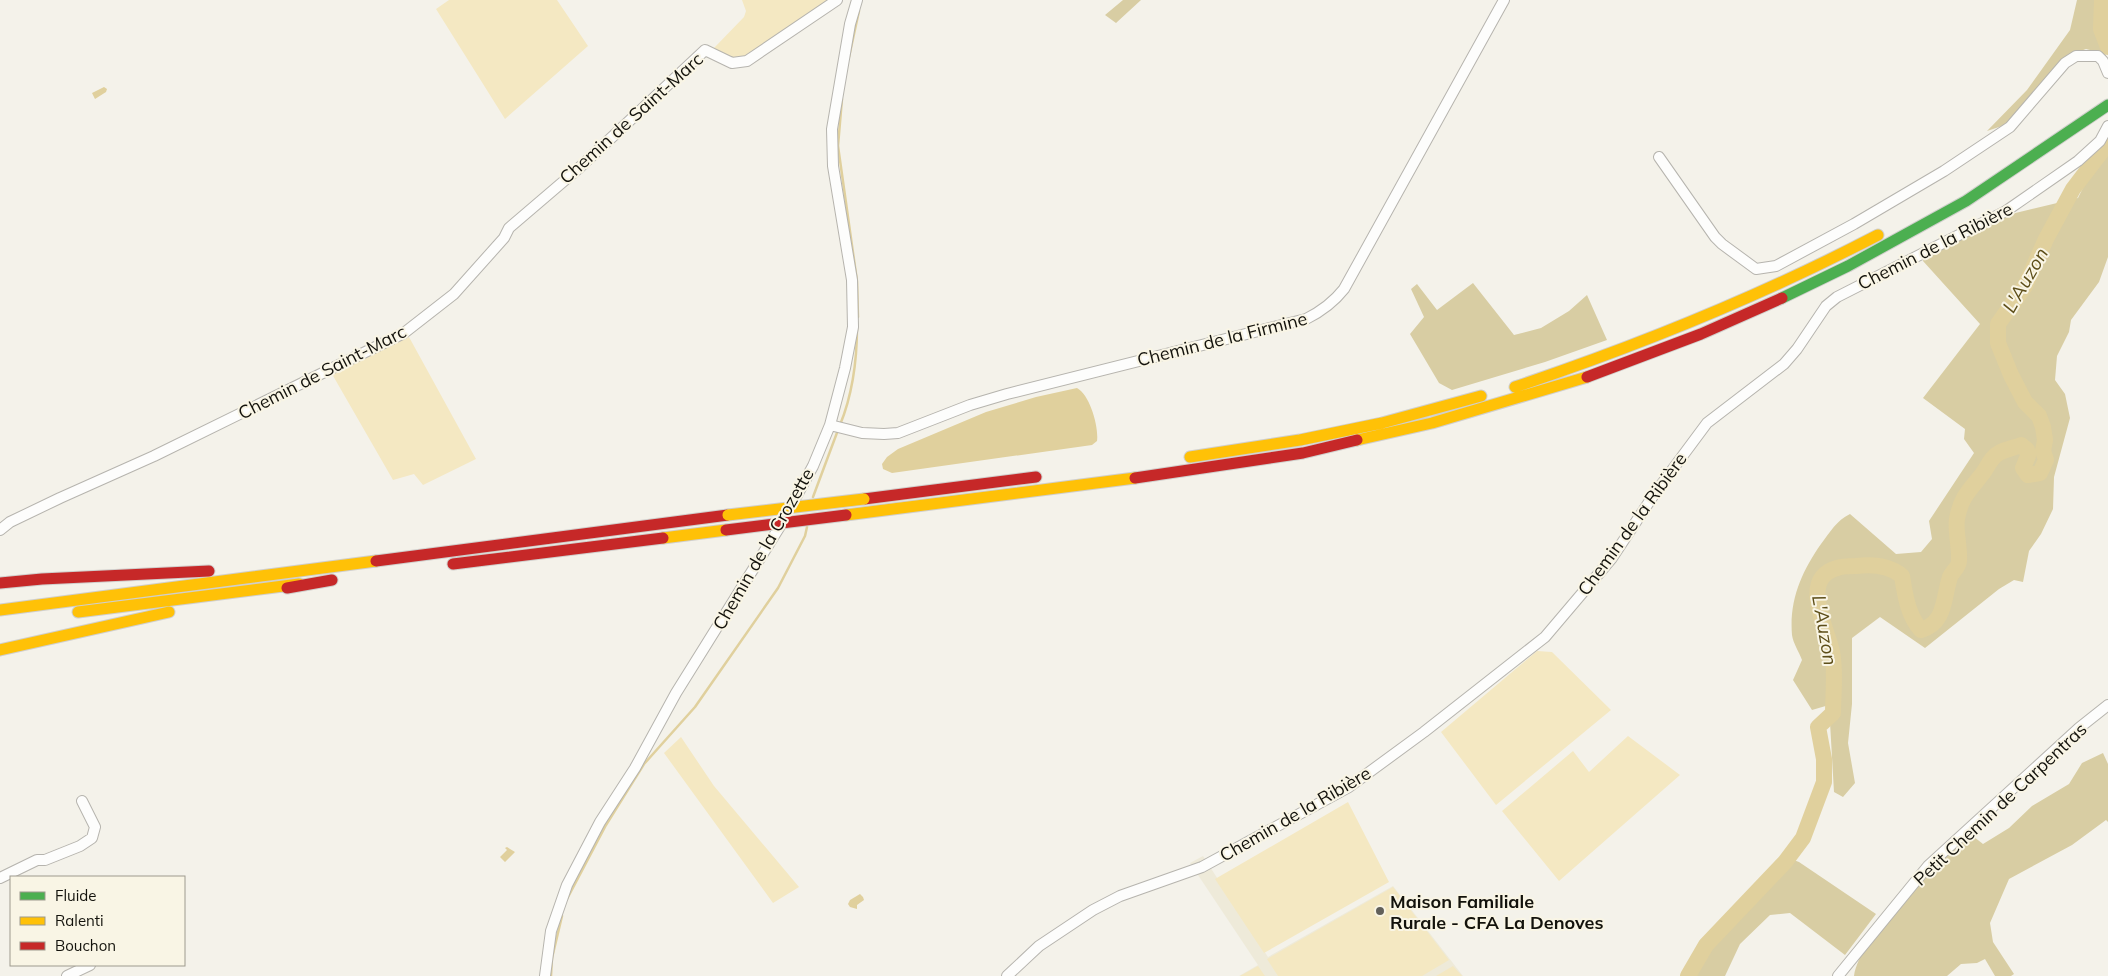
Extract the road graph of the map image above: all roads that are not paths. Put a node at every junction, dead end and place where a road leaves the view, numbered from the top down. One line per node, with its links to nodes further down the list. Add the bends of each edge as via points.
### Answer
1 (837, 0): 14 (street, Chemin de Saint-Marc, via 747,61 732,63 705,50 578,169 509,228 504,238 454,294 404,333 194,437 10,522)
2 (857, 0): 11 (street, Chemin de la Crozette, via 832,129 833,166 852,280 853,327)
3 (1504, 0): 11 (street, Chemin de la Firmine, via 1344,289 1332,304 1320,312 1306,319 1006,394 898,433 862,433)
4 (2108, 73): 8 (street, via 2098,56 2076,56 2045,84 2010,127 1854,224 1766,269 1756,269 1715,237)
5 (2108, 92): 6 (highway)
6 (2100, 106): 9 (highway); 15 (highway, bridge, via 1966,201 1848,266 1736,320 1598,374 1432,424 1303,453 1187,471)
7 (2108, 126): 27 (street, Chemin de la Ribière, via 2100,141 2078,161 2006,211 1837,297 1826,306 1784,364 1707,423 1612,558 1545,637 1424,732 1349,787 1202,867 1120,896 1093,910 1039,946)
8 (1659, 157)
9 (1982, 176)
10 (1889, 229): 12 (highway, via 1750,299 1595,360 1506,390 1382,423 1300,440)
11 (830, 425): 26 (street, Chemin de la Crozette, via 773,540 676,693 567,885 551,932)
12 (1175, 459)
13 (1049, 475): 16 (highway, bridge)
14 (0, 530)
15 (438, 566)
16 (328, 568): 17 (highway, via 71,577); 18 (highway)
17 (0, 583)
18 (0, 610)
19 (64, 614): 20 (highway, via 336,579 208,603)
20 (0, 650)
21 (2108, 706): 28 (street, Petit Chemin de Carpentras, via 2079,728 1928,866)
22 (82, 801): 23 (street, via 95,827 92,838 80,846 37,860)
23 (0, 878)
24 (88, 966): 25 (street)
25 (67, 976)
26 (546, 976)
27 (1007, 976)
28 (1838, 976)

